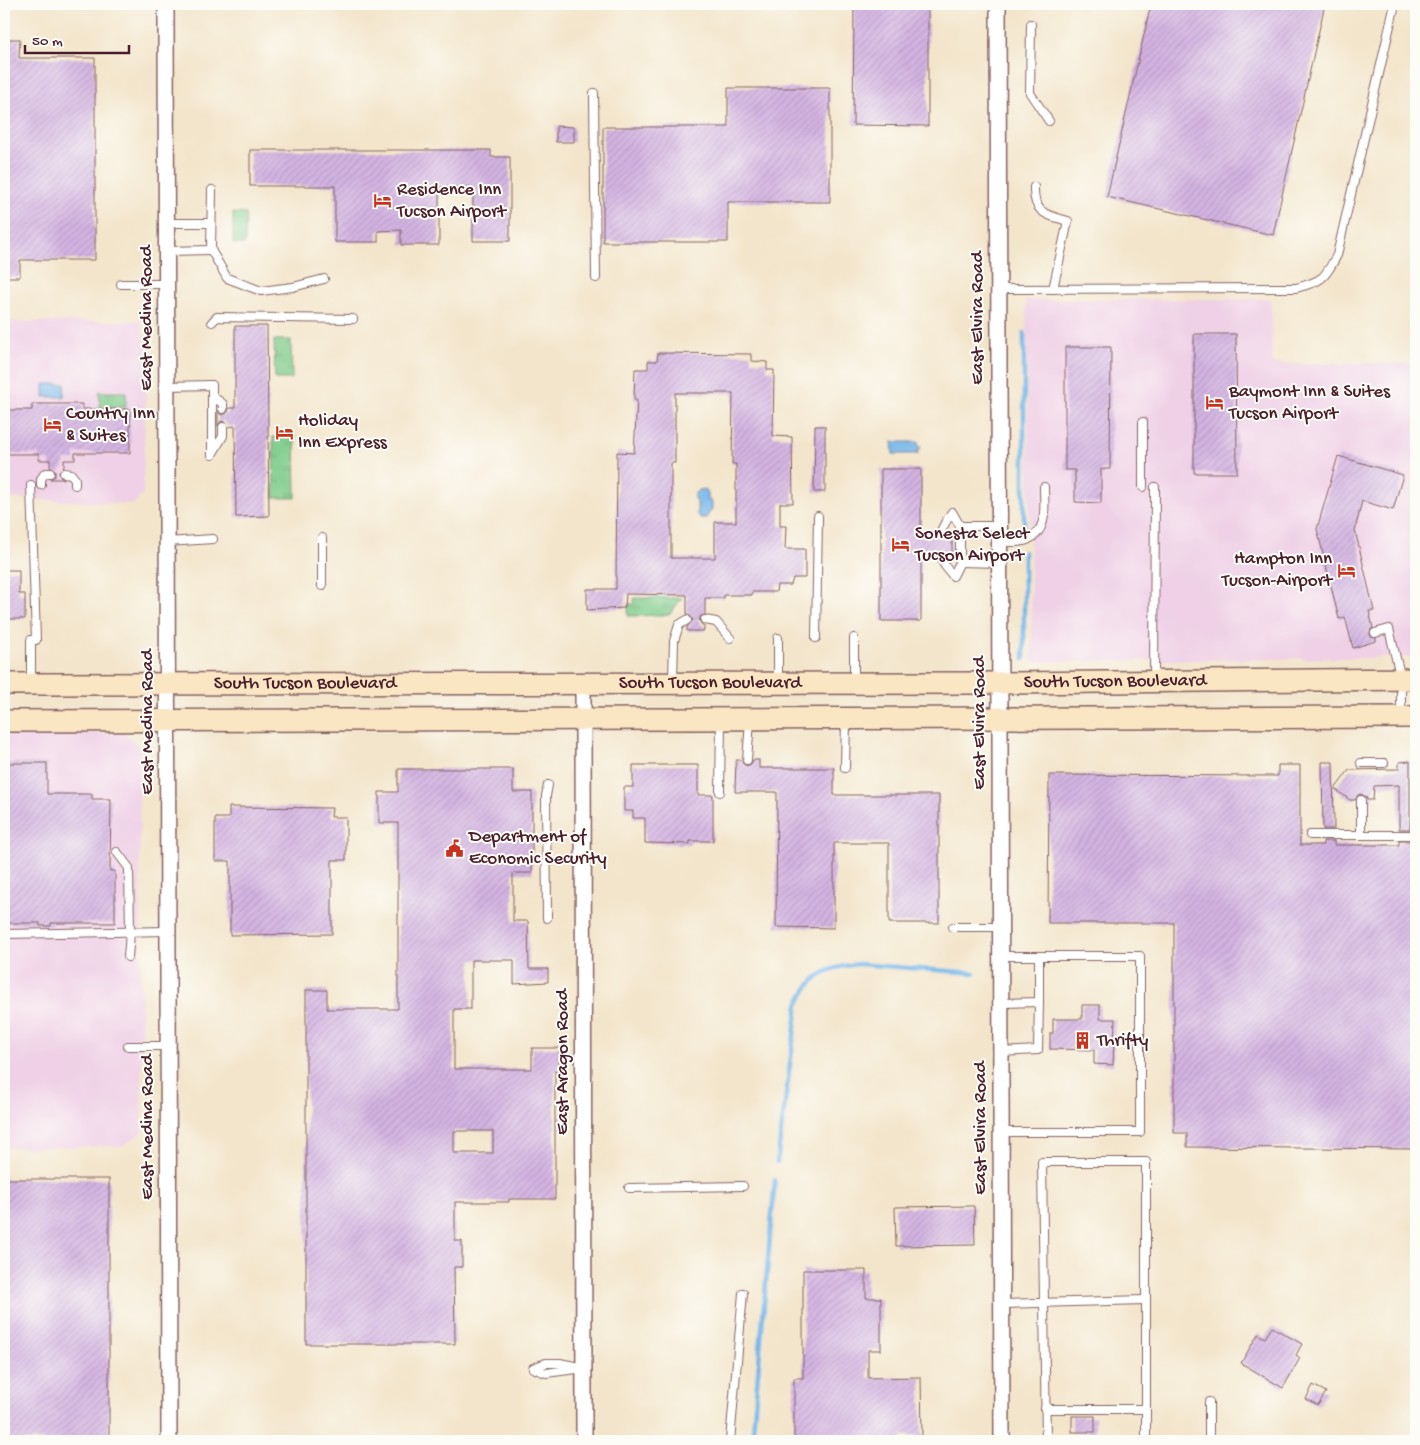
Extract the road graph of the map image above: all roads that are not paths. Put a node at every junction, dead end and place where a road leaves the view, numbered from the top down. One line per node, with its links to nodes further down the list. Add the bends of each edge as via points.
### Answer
1 (166, 4): 9 (street, East Medina Road)
2 (998, 4): 17 (street, East Elvira Road)
3 (1395, 4): 18 (lane, via 1336,255 1326,275 1315,283 1296,288)
4 (1030, 24): 6 (lane, via 1030,92)
5 (594, 93): 13 (lane)
6 (1049, 121)
7 (1034, 187): 18 (lane, via 1039,209 1068,221)
8 (212, 190): 10 (lane)
9 (166, 223): 10 (lane); 11 (street, East Medina Road)
10 (211, 223): 12 (lane)
11 (166, 250): 12 (lane); 16 (street, East Medina Road)
12 (211, 250): 14 (lane, via 227,278 261,291)
13 (596, 278)
14 (324, 279)
15 (121, 284): 16 (lane)
16 (167, 284): 21 (street, East Medina Road)
17 (998, 289): 18 (lane); 36 (street, East Elvira Road)
18 (1052, 289)
19 (353, 319): 20 (lane, via 217,317)
20 (212, 322)
21 (167, 386): 22 (lane, via 212,385); 40 (street, East Medina Road)
22 (212, 396): 23 (lane, via 223,404); 25 (lane, via 212,455 223,436)
23 (223, 408)
24 (1143, 422): 32 (lane)
25 (223, 427)
26 (50, 473): 29 (lane, via 45,473)
27 (64, 473): 30 (lane, via 71,474)
28 (31, 485): 61 (lane, via 34,640)
29 (41, 485)
30 (75, 485)
31 (1044, 487): 41 (lane, via 1044,521 1038,533 1026,540)
32 (1143, 487)
33 (1155, 487): 54 (lane)
34 (818, 516): 51 (lane)
35 (960, 526): 36 (lane); 37 (lane, via 952,512); 43 (lane)
36 (999, 526): 41 (street, East Elvira Road)
37 (940, 533)
38 (322, 538): 45 (lane)
39 (213, 539): 40 (lane)
40 (167, 542): 62 (street, East Medina Road)
41 (999, 542): 44 (street, East Elvira Road)
42 (940, 557): 43 (lane, via 954,576)
43 (960, 562): 44 (lane)
44 (999, 563): 59 (street, East Elvira Road)
45 (322, 586)
46 (687, 620): 56 (lane, via 679,625 674,642)
47 (704, 620): 49 (lane, via 716,622)
48 (1375, 634): 53 (lane, via 1389,629)
49 (730, 638)
50 (778, 638): 57 (lane)
51 (816, 638)
52 (854, 638): 58 (lane)
53 (1408, 679): 54 (main road, South Tucson Boulevard); 63 (lane)
54 (1154, 681): 59 (main road, South Tucson Boulevard)
55 (583, 683): 56 (main road, South Tucson Boulevard); 62 (main road, South Tucson Boulevard); 65 (street, East Aragon Road)
56 (673, 683): 57 (main road, South Tucson Boulevard)
57 (778, 683): 58 (main road, South Tucson Boulevard)
58 (854, 683): 59 (main road, South Tucson Boulevard)
59 (999, 683): 64 (street, East Elvira Road)
60 (4, 684): 61 (main road, South Tucson Boulevard)
61 (31, 684): 62 (main road, South Tucson Boulevard)
62 (168, 684): 70 (street, East Medina Road)
63 (1408, 717): 64 (main road, South Tucson Boulevard)
64 (1000, 718): 68 (main road, South Tucson Boulevard); 84 (street, East Elvira Road)
65 (583, 719): 66 (main road, South Tucson Boulevard); 70 (main road, South Tucson Boulevard); 103 (street, East Aragon Road)
66 (721, 719): 67 (main road, South Tucson Boulevard); 76 (lane)
67 (751, 719): 68 (main road, South Tucson Boulevard); 71 (lane)
68 (846, 719): 74 (lane)
69 (4, 721): 70 (main road, South Tucson Boulevard)
70 (167, 721): 85 (street, East Medina Road)
71 (747, 760)
72 (1361, 763): 73 (lane)
73 (1384, 763)
74 (845, 768)
75 (548, 785): 82 (lane)
76 (720, 792)
77 (1361, 800): 79 (lane)
78 (1310, 835): 79 (lane)
79 (1361, 835): 80 (lane)
80 (1416, 835)
81 (116, 852): 86 (lane, via 129,868)
82 (547, 918)
83 (954, 927): 84 (lane)
84 (1000, 927): 88 (street, East Elvira Road)
85 (168, 931): 86 (lane); 94 (street, East Medina Road)
86 (130, 933): 87 (lane); 90 (lane)
87 (4, 934)
88 (1001, 956): 89 (lane); 92 (street, East Elvira Road)
89 (1039, 956): 91 (lane); 96 (lane, via 1140,956 1140,1132)
90 (128, 957)
91 (1039, 1002): 92 (lane); 95 (lane, via 1038,1050)
92 (1001, 1003): 95 (street, East Elvira Road)
93 (128, 1046): 94 (lane)
94 (168, 1046): 107 (street, East Medina Road)
95 (1001, 1052): 96 (street, East Elvira Road)
96 (1001, 1132): 102 (street, East Elvira Road)
97 (743, 1186): 98 (lane)
98 (629, 1188)
99 (743, 1293): 109 (lane)
100 (1145, 1300): 101 (lane); 101 (lane, via 1146,1162 1042,1162); 106 (lane)
101 (1044, 1302): 102 (lane); 105 (lane)
102 (1002, 1304): 110 (street, East Elvira Road)
103 (584, 1368): 103 (lane, via 560,1363 546,1363 533,1368 546,1373); 108 (street, East Aragon Road)
104 (1209, 1402): 113 (lane)
105 (1045, 1409): 106 (lane); 111 (lane)
106 (1146, 1409): 112 (lane)
107 (169, 1441)
108 (584, 1441)
109 (730, 1441)
110 (1002, 1441)
111 (1046, 1441)
112 (1146, 1441)
113 (1209, 1441)

